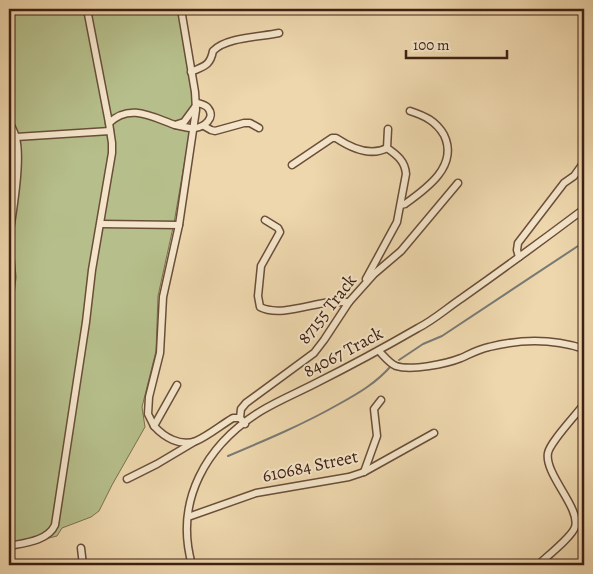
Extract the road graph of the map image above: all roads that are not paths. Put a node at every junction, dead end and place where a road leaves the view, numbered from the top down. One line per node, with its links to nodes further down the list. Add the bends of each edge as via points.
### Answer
1 (87, 9): 8 (street)
2 (181, 9): 4 (street)
3 (279, 33): 4 (street, via 223,44 213,51 208,63)
4 (191, 72): 5 (street)
5 (196, 104): 9 (street, via 184,122); 10 (street, via 209,110 210,116); 12 (street)
6 (410, 111): 20 (street, via 436,123 446,139 447,155 445,164 427,188)
7 (9, 121): 15 (street)
8 (109, 123): 9 (street, via 137,112); 14 (street)
9 (175, 124): 12 (street)
10 (204, 126): 11 (street, via 215,131 247,123); 12 (street)
11 (258, 128)
12 (194, 129): 24 (street)
13 (388, 129): 16 (street)
14 (110, 131): 15 (street); 23 (street, via 112,153)
15 (16, 137): 25 (street, via 17,174)
16 (387, 148): 18 (street, via 367,152 334,138); 20 (street, via 405,167)
17 (584, 162): 26 (street, via 518,244)
18 (292, 165)
19 (458, 184): 27 (street, 87155 Track, via 401,250)
20 (401, 205): 27 (street, via 397,222)
21 (584, 209): 26 (street, 84067 Track)
22 (265, 220): 28 (street, via 280,232 261,266 260,307 278,310)
23 (101, 224): 24 (street); 43 (street, via 53,529 37,540)
24 (179, 225): 37 (street, via 163,297 160,354 148,410)
25 (9, 238): 29 (street, via 12,277)
26 (519, 257): 31 (street, 84067 Track, via 441,314)
27 (360, 289): 28 (street, 87155 Track)
28 (349, 302): 35 (street, 87155 Track, via 314,353 246,403)
29 (9, 306)
30 (584, 349): 31 (street, via 551,340 530,341 490,346 454,361 413,368 394,365)
31 (379, 351): 36 (street, 84067 Track, via 276,403)
32 (177, 385): 37 (street)
33 (381, 400): 40 (street, via 374,409 376,439)
34 (584, 404): 47 (street, via 548,453 549,464 574,514 576,526 571,535)
35 (240, 418): 36 (street); 39 (street, via 233,418)
36 (245, 424): 42 (street, 84067 Track, via 226,439 205,465 192,495)
37 (154, 426): 39 (street, via 169,439)
38 (434, 433): 40 (street, 610684 Street)
39 (195, 442): 41 (street)
40 (364, 472): 42 (street, 610684 Street, via 339,480 256,493)
41 (127, 479)
42 (188, 517): 46 (street, 84067 Track)
43 (9, 546)
44 (81, 548): 45 (street)
45 (83, 565)
46 (192, 565)
47 (538, 565)

